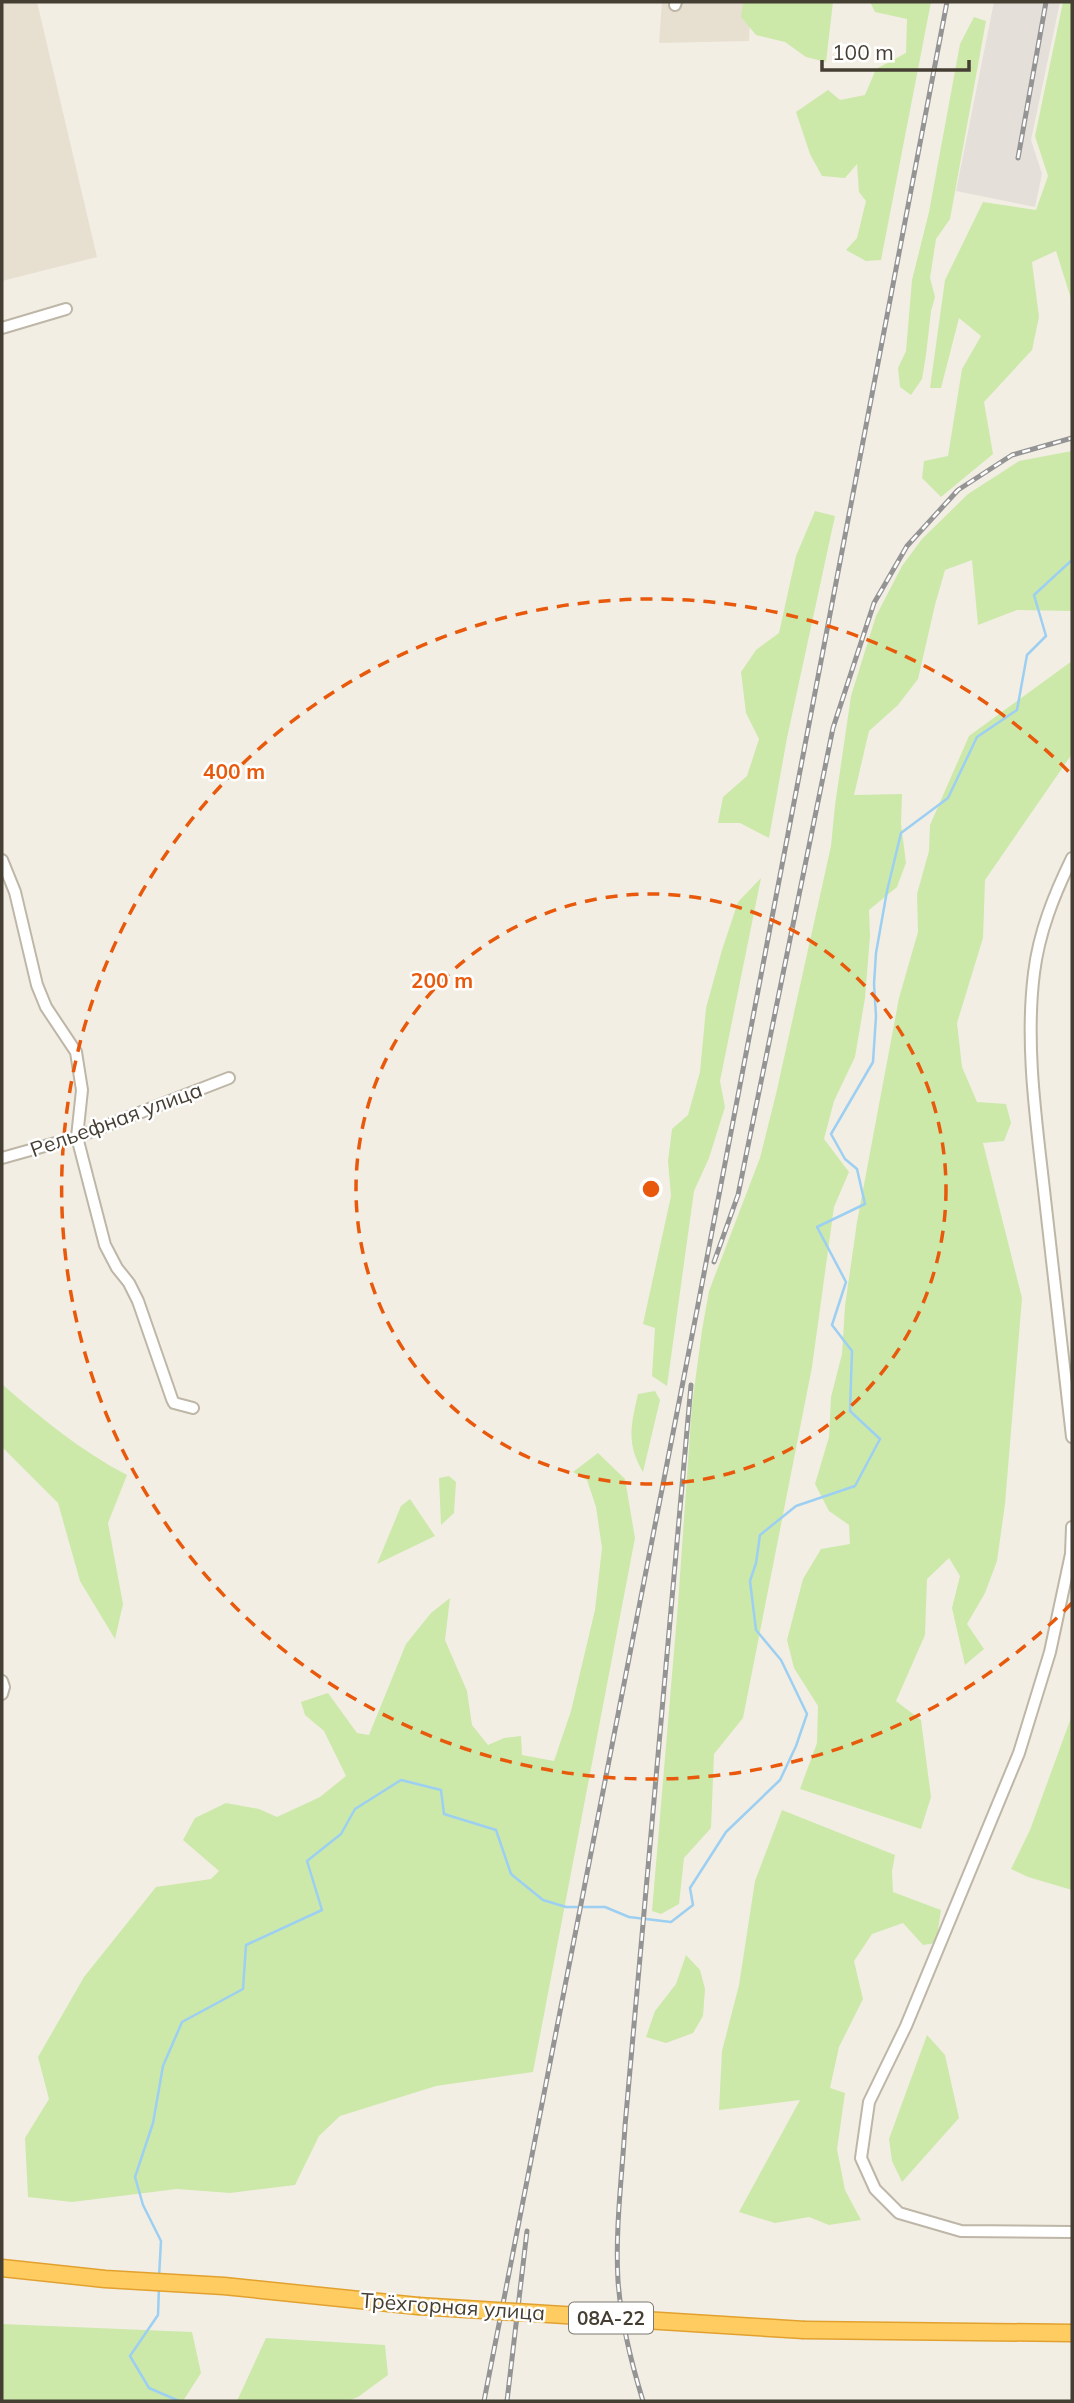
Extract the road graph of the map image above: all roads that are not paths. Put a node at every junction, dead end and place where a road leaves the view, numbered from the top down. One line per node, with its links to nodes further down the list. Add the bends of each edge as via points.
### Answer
1 (66, 309): 2 (street)
2 (2, 328)
3 (1072, 858): 9 (street, via 1041,934 1031,1025 1035,1115)
4 (2, 860): 6 (street, via 15,892 37,985 76,1052 82,1090)
5 (229, 1078): 6 (street, Рельефная улица)
6 (77, 1137): 7 (street, Рельефная улица); 8 (street, via 105,1245 138,1301 174,1403)
7 (2, 1158)
8 (193, 1408)
9 (1072, 1437)
10 (1072, 1527): 13 (street, via 1071,1555 1050,1652 1019,1753 906,2026 869,2102 861,2158 875,2189 899,2213 961,2231)
11 (2, 1681): 12 (street)
12 (2, 1694)
13 (1072, 2232)
14 (2, 2269): 15 (highway, Трёхгорная улица / 08А-22, bridge, via 418,2306 804,2330)
15 (1072, 2333)

